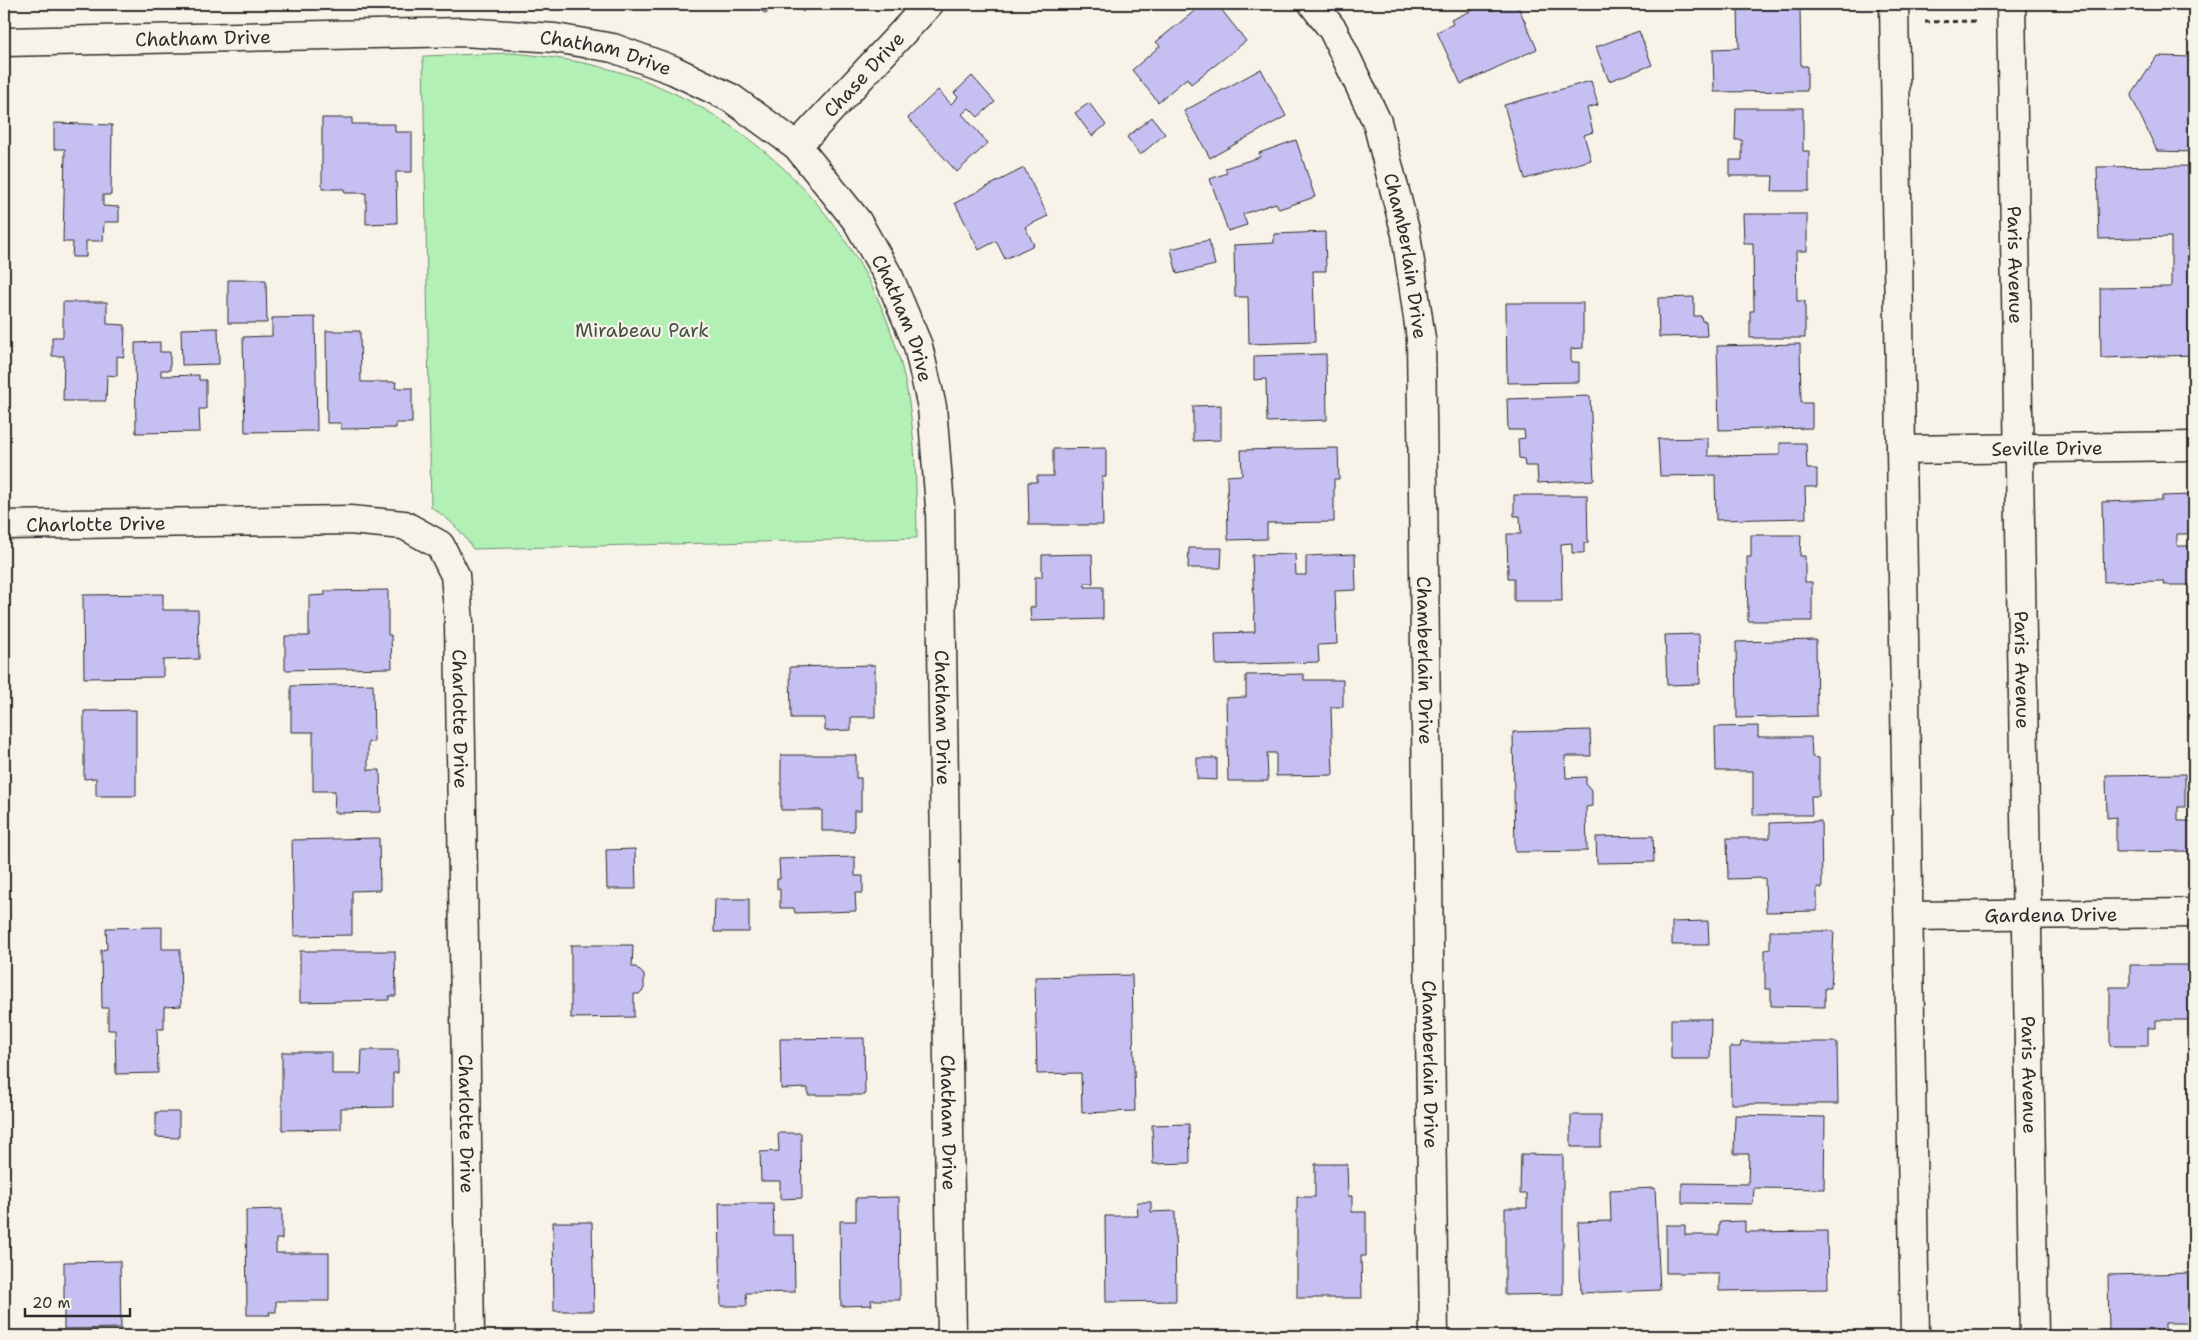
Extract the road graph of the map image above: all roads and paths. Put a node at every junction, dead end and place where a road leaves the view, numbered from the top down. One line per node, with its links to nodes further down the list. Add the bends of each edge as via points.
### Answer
1 (929, 4): 8 (street, Chase Drive)
2 (1314, 4): 18 (street, Chamberlain Drive, via 1333,30 1377,122 1406,234 1420,339)
3 (1894, 4): 11 (street)
4 (2011, 4): 10 (street, Paris Avenue)
5 (1987, 21): 6 (path)
6 (1923, 22)
7 (4, 42): 8 (street, Chatham Drive, via 463,32 555,38 613,48 673,70 731,98)
8 (797, 146): 17 (street, Chatham Drive, via 857,221 889,277 918,346 932,407 940,507)
9 (2194, 446): 10 (street, Seville Drive)
10 (2019, 449): 11 (street, Seville Drive); 14 (street, Paris Avenue)
11 (1901, 450): 15 (street)
12 (4, 525): 16 (street, Charlotte Drive, via 350,520 404,525 440,545 455,575 459,622)
13 (2194, 913): 14 (street, Gardena Drive)
14 (2027, 915): 15 (street, Gardena Drive); 20 (street, Paris Avenue)
15 (1908, 916): 19 (street)
16 (470, 1336)
17 (952, 1336)
18 (1434, 1336)
19 (1915, 1336)
20 (2034, 1336)

